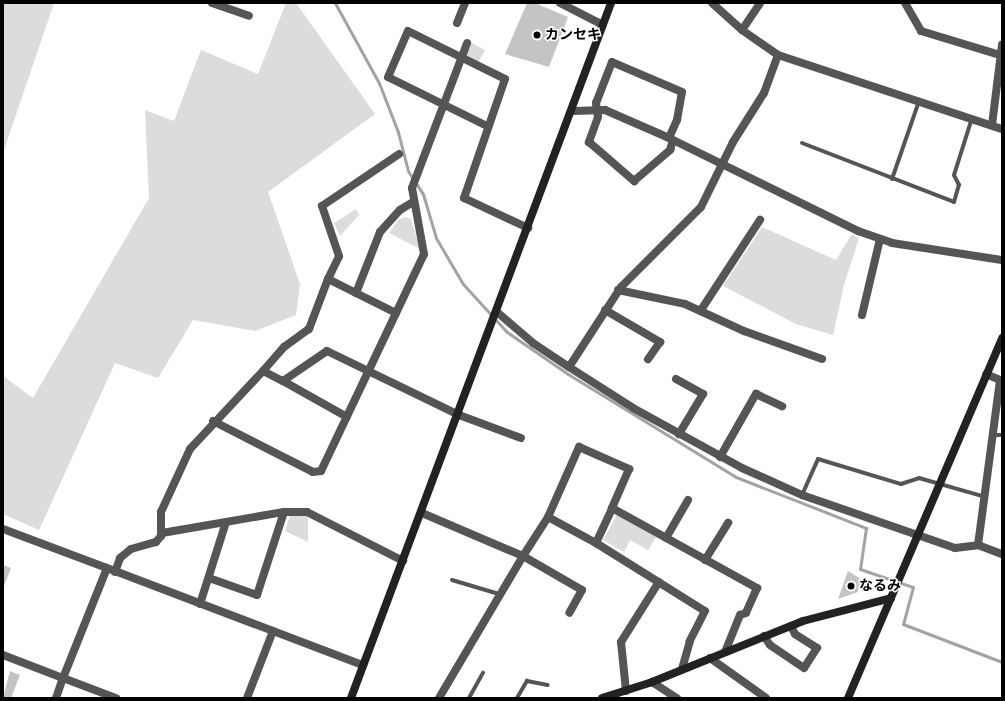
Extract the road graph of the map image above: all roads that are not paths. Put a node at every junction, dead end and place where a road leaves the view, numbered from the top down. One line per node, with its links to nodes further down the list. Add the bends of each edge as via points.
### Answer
1 (212, 3): 8 (street)
2 (465, 3): 9 (street)
3 (560, 3): 10 (street)
4 (611, 3): 10 (street)
5 (712, 3): 11 (street)
6 (760, 3): 11 (street)
7 (905, 3): 15 (street, via 921,31)
8 (248, 16)
9 (457, 23)
10 (603, 25): 20 (street)
11 (742, 30): 14 (street)
12 (467, 43): 16 (street)
13 (1002, 45): 15 (street)
14 (778, 55): 17 (street); 28 (street, via 764,93)
15 (1000, 55): 22 (street)
16 (461, 56): 18 (street); 18 (street, via 408,31 388,77); 23 (street, via 505,79)
17 (919, 101): 21 (street); 29 (lane)
18 (442, 104): 23 (street); 30 (street, via 412,188)
19 (596, 108): 20 (street); 25 (street); 25 (street, via 598,117 589,142 634,181 670,150); 25 (street, via 612,62 682,92)
20 (572, 111): 32 (street)
21 (972, 118): 22 (street); 29 (lane, via 954,175 959,185 954,202)
22 (992, 124): 24 (street)
23 (487, 126): 32 (street, via 490,128 464,198)
24 (1002, 129)
25 (671, 139): 28 (street)
26 (802, 143): 29 (lane)
27 (399, 154): 35 (street, via 322,206 340,256)
28 (721, 164): 33 (street, via 858,231); 36 (street, via 701,207)
29 (892, 179)
30 (413, 202): 37 (street, via 400,210 380,232); 41 (street, via 424,254)
31 (760, 220): 39 (street)
32 (528, 228): 40 (street)
33 (880, 239): 34 (street); 42 (street)
34 (1002, 260)
35 (328, 279): 37 (street); 47 (street, via 309,329 284,347)
36 (618, 290): 38 (street); 39 (street, via 685,304)
37 (356, 293): 41 (street)
38 (605, 310): 44 (street, via 660,342); 46 (street)
39 (701, 310): 45 (street, via 744,331)
40 (497, 312): 46 (street, via 533,343); 53 (street)
41 (396, 313): 48 (street)
42 (862, 315)
43 (1002, 338): 49 (street)
44 (648, 359)
45 (822, 359)
46 (569, 367): 56 (street)
47 (262, 371): 51 (street); 55 (street)
48 (368, 371): 51 (street, via 327,351); 53 (street); 54 (street)
49 (986, 374): 57 (street, via 1000,380); 60 (street)
50 (676, 379): 56 (street, via 702,394)
51 (284, 381): 54 (street)
52 (782, 406): 59 (street, via 756,394)
53 (459, 415): 58 (street); 66 (street)
54 (347, 417): 55 (street, via 321,472)
55 (213, 421): 71 (street, via 190,449 161,512)
56 (679, 434): 59 (street)
57 (998, 435): 62 (street)
58 (522, 438)
59 (720, 457): 61 (street)
60 (938, 485): 61 (lane, via 919,478 901,484 818,459); 62 (lane); 72 (street)
61 (802, 495): 72 (street)
62 (982, 496): 75 (street)
63 (688, 500): 73 (street)
64 (612, 508): 67 (street, via 629,469 579,447); 73 (street); 74 (street)
65 (284, 512): 68 (street); 78 (street, via 307,512); 82 (street, via 257,595)
66 (422, 513): 77 (street); 78 (street)
67 (548, 516): 74 (street); 77 (street)
68 (226, 522): 71 (street); 82 (street)
69 (728, 523): 79 (street)
70 (3, 529): 80 (street)
71 (162, 533): 81 (street, via 156,542 131,549 120,558)
72 (917, 534): 75 (street, via 955,548); 86 (street)
73 (666, 538): 79 (street)
74 (596, 543): 84 (street)
75 (978, 545): 76 (street)
76 (1002, 554)
77 (523, 556): 85 (street); 88 (street, via 582,590)
78 (403, 560): 95 (street)
79 (705, 560): 92 (street, via 757,588 746,613 740,615)
80 (107, 568): 81 (street); 98 (street)
81 (115, 572): 87 (street)
82 (209, 578): 87 (street)
83 (452, 580): 85 (lane)
84 (658, 582): 96 (street, via 705,611 690,641); 101 (street, via 621,642)
85 (499, 594): 106 (street, via 477,638)
86 (891, 598): 89 (street, via 854,606); 112 (street)
87 (200, 604): 90 (street)
88 (570, 613)
89 (791, 626): 91 (street); 91 (street, via 795,634 817,648 804,668 770,645)
90 (273, 631): 95 (street); 104 (street)
91 (764, 636): 92 (street)
92 (725, 652): 94 (street)
93 (3, 655): 98 (street)
94 (710, 658): 96 (street); 111 (street)
95 (363, 665): 105 (street)
96 (682, 669): 99 (street)
97 (483, 673): 107 (lane)
98 (63, 678): 102 (street); 103 (street)
99 (652, 682): 101 (street); 110 (street)
100 (548, 685): 108 (lane, via 527,681)
101 (626, 691): 109 (street)
102 (56, 698)
103 (116, 698)
104 (247, 698)
105 (351, 698)
106 (439, 698)
107 (469, 698)
108 (518, 698)
109 (602, 698)
110 (677, 698)
111 (766, 698)
112 (848, 698)

